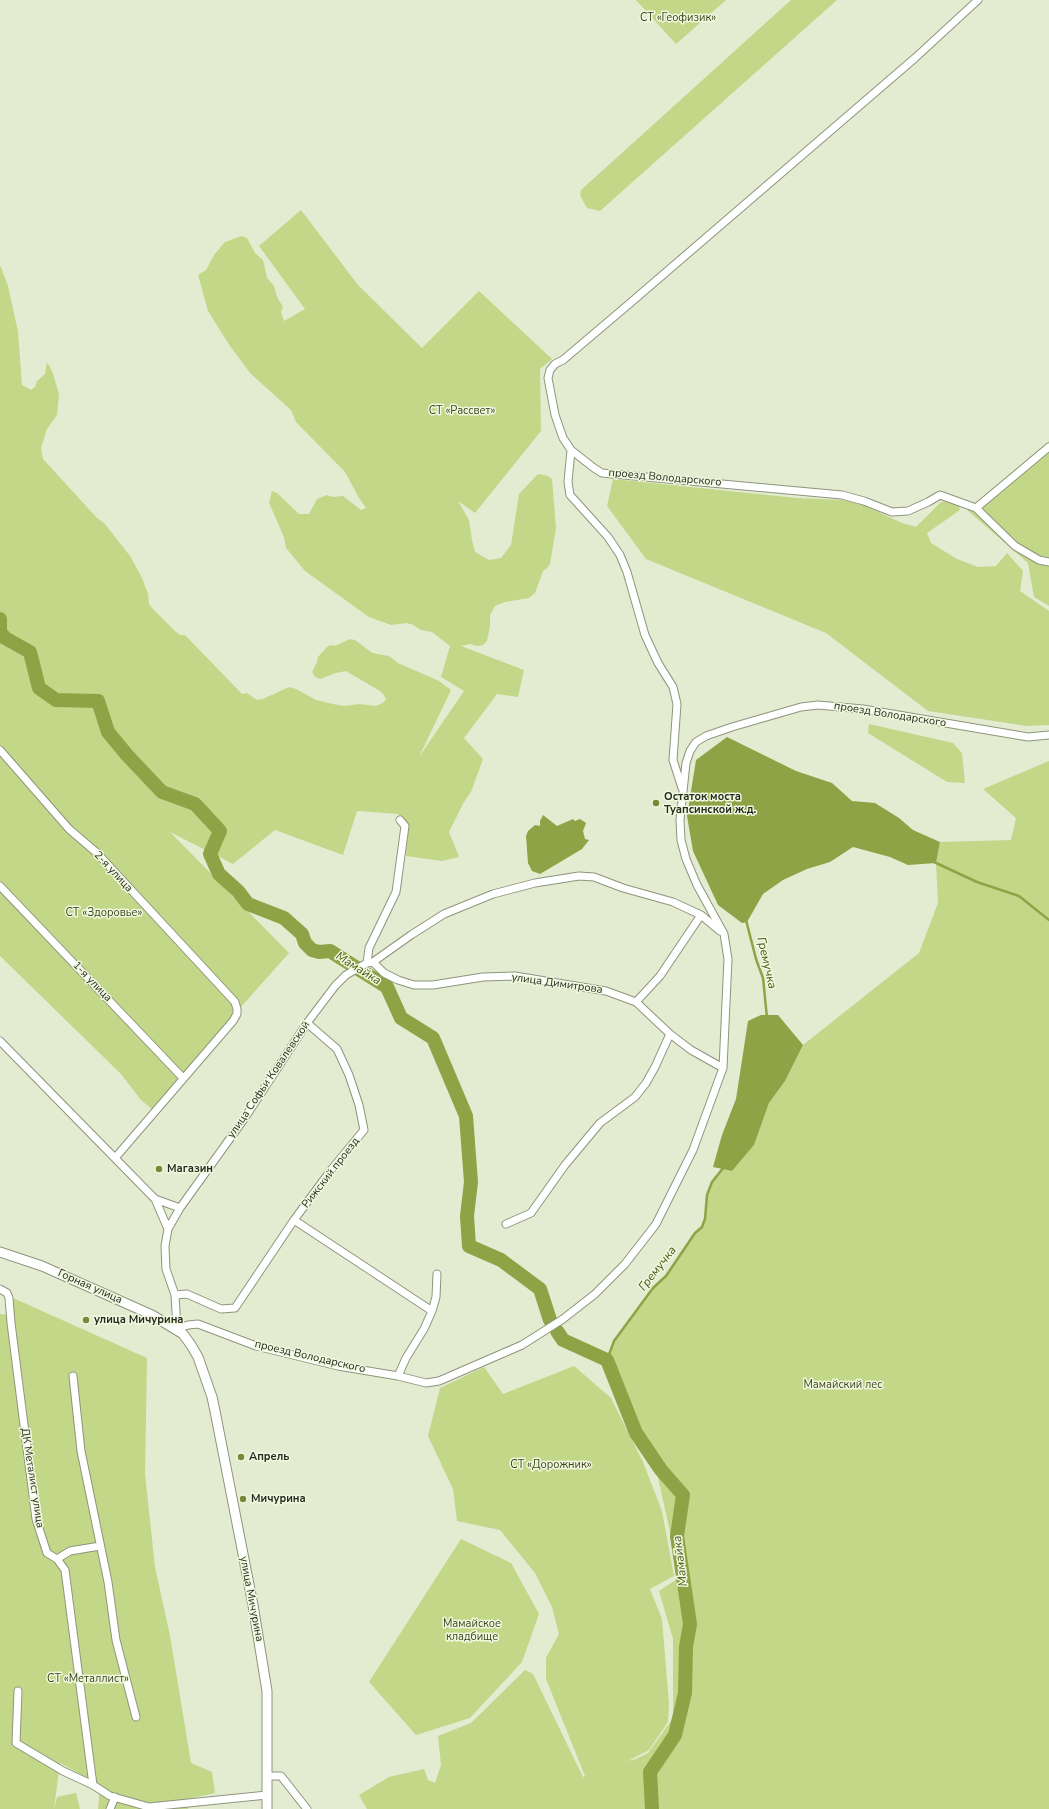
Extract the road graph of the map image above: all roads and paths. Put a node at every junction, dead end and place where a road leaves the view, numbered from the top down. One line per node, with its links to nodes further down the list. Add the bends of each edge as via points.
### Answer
1 (978, 0): 3 (street, via 915,58 629,304 555,364 548,378 550,390 563,438)
2 (1049, 447): 4 (street)
3 (571, 450): 4 (street, проезд Володарского, via 594,468 609,474 842,495 892,512 908,511 940,495); 8 (street, via 568,482 570,495 608,537 620,555 645,635 673,688 677,704 673,760)
4 (976, 508): 5 (street, проезд Володарского, via 1015,546 1039,560)
5 (1049, 562)
6 (1049, 735): 8 (street, проезд Володарского, via 1028,737 976,730 863,709 818,705 801,707 723,730 696,742 686,763)
7 (0, 750): 19 (street, 2-я улица, via 69,829 97,853 235,1002 237,1014 233,1021)
8 (683, 790): 12 (street, проезд Володарского, via 680,820 686,860)
9 (400, 820): 13 (street, via 405,826 396,892 369,948)
10 (0, 886): 19 (street, 1-я улица)
11 (701, 916): 12 (street, улица Софьи Ковалевской); 13 (street, улица Софьи Ковалевской, via 673,902 594,877 579,876 535,883 493,894 444,914); 14 (street, via 660,976)
12 (724, 934): 18 (street, проезд Володарского, via 728,959)
13 (368, 963): 14 (street, улица Димитрова, via 398,980 414,985 515,976 606,991); 15 (street, улица Софьи Ковалевской, via 346,975)
14 (636, 1002): 16 (street, улица Димитрова)
15 (307, 1023): 22 (street, улица Софьи Ковалевской, via 244,1119); 23 (street, Рижский проезд, via 337,1049 354,1090 364,1130)
16 (670, 1034): 18 (street, улица Димитрова, via 691,1050); 24 (street, via 656,1067 635,1097 600,1123 565,1165 531,1213)
17 (0, 1041): 20 (street)
18 (723, 1068): 33 (street, проезд Володарского, via 693,1150 656,1224 625,1264 595,1294 563,1319 522,1345 446,1378 426,1383)
19 (184, 1078): 20 (street)
20 (115, 1158): 21 (street)
21 (155, 1199): 22 (street); 25 (street)
22 (180, 1208): 25 (street, улица Софьи Ковалевской)
23 (294, 1220): 29 (street, Рижский проезд, via 235,1308 221,1309 187,1294); 30 (street, Рижский проезд)
24 (506, 1224)
25 (168, 1229): 29 (street, via 165,1246 166,1269)
26 (0, 1252): 31 (street, Горная улица, via 42,1266 152,1315)
27 (437, 1274): 30 (street, via 436,1297)
28 (0, 1289): 35 (street, ДК Металист улица, via 7,1293 9,1298 36,1519 47,1553)
29 (175, 1295): 31 (street)
30 (432, 1311): 33 (street)
31 (177, 1329): 33 (street, проезд Володарского, via 188,1324 198,1324 256,1346 338,1366); 38 (street, улица Мичурина, via 187,1338 198,1357 217,1419 267,1691)
32 (73, 1376): 34 (street, via 81,1451)
33 (398, 1376)
34 (100, 1546): 35 (street, via 70,1551); 37 (street, via 116,1640)
35 (57, 1559): 39 (street, ДК Металист улица, via 65,1570)
36 (18, 1691): 39 (street, via 16,1743 63,1771)
37 (136, 1717)
38 (267, 1776): 40 (street, улица Мичурина); 44 (street, via 282,1776)
39 (93, 1785): 41 (street)
40 (267, 1795): 41 (street, via 149,1807); 43 (street, улица Мичурина)
41 (115, 1797): 42 (street)
42 (110, 1809)
43 (267, 1809)
44 (307, 1809)

